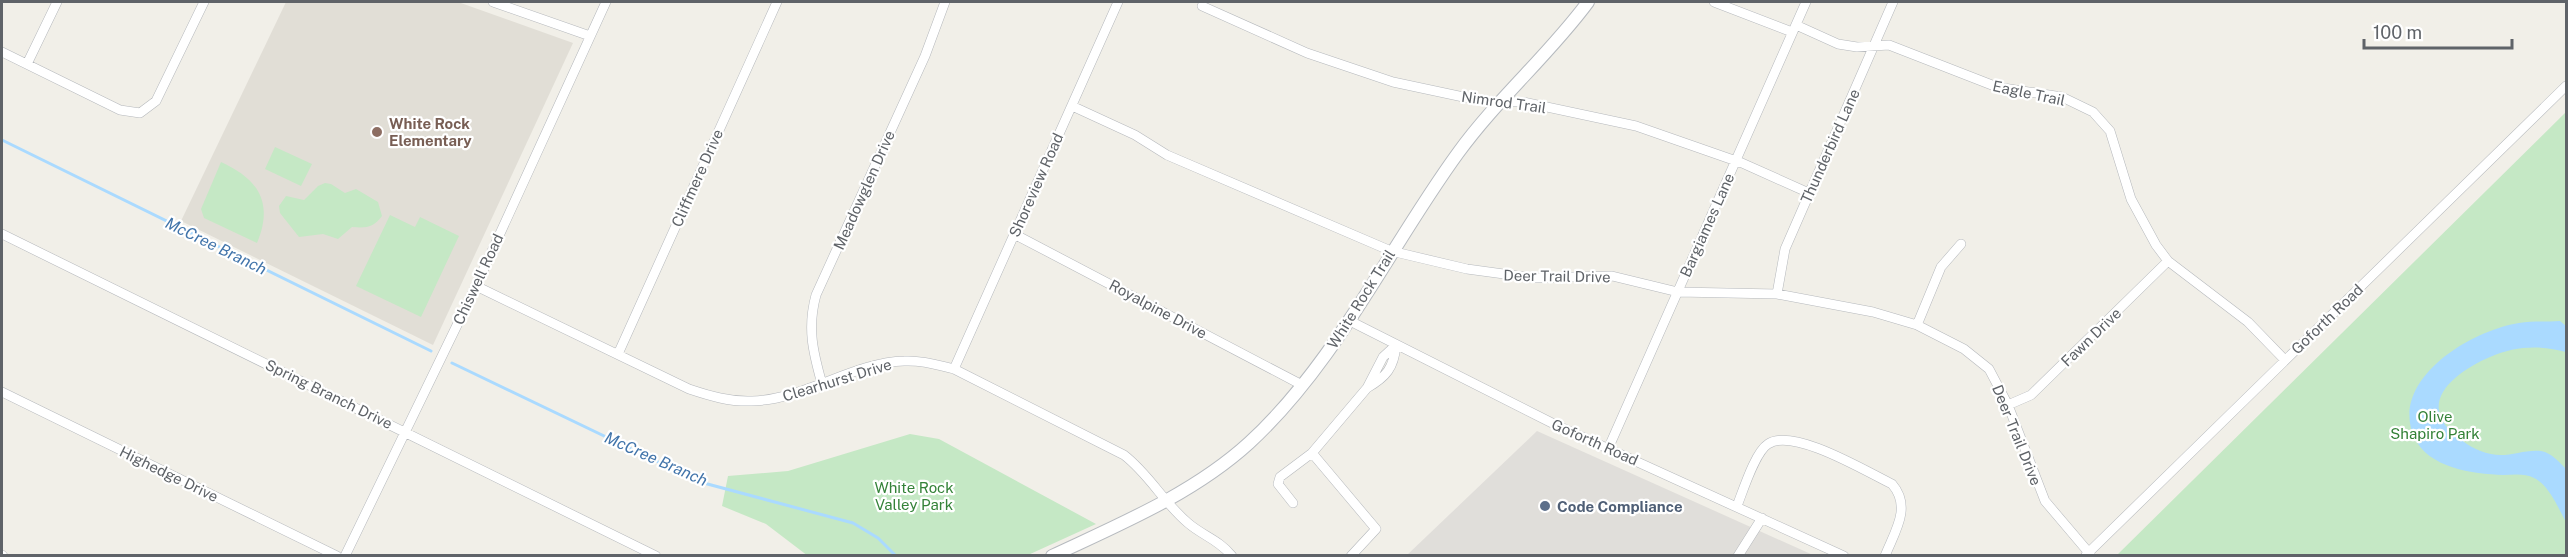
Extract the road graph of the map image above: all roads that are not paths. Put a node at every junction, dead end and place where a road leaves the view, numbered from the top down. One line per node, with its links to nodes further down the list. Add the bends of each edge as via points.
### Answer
1 (57, 2): 17 (street)
2 (204, 2): 17 (street, via 156,101 140,113 120,110)
3 (493, 2): 14 (street)
4 (606, 2): 14 (street, Chiswell Road)
5 (777, 2): 34 (street, Cliffmere Drive)
6 (945, 2): 37 (street, Meadowglen Drive, via 925,56 816,295 811,346)
7 (1118, 2): 20 (street, Shoreview Road)
8 (1588, 2): 19 (street, White Rock Trail)
9 (1714, 2): 13 (street, Eagle Trail)
10 (1806, 2): 13 (street, Bargiames Lane)
11 (1893, 2): 15 (street, Thunderbird Lane)
12 (1202, 6): 19 (street, Nimrod Trail, via 1344,67 1393,82 1482,101)
13 (1794, 28): 15 (street, Eagle Trail, via 1838,44); 21 (street, Bargiames Lane)
14 (590, 36): 28 (street, Chiswell Road)
15 (1874, 45): 22 (street, Thunderbird Lane); 27 (street, Eagle Trail, via 1889,45 1997,87 2062,97 2093,112 2110,131 2134,207)
16 (2, 52): 17 (street)
17 (27, 64)
18 (2566, 86): 35 (street, Goforth Road)
19 (1502, 101): 21 (street, Nimrod Trail, via 1636,126); 26 (street, White Rock Trail, via 1460,150)
20 (1072, 106): 24 (street, Shoreview Road); 26 (street, Deer Trail Drive, via 1135,135 1167,155)
21 (1735, 161): 22 (street, Nimrod Trail); 29 (street, Bargiames Lane)
22 (1809, 193): 30 (street, Thunderbird Lane, via 1785,249)
23 (2, 234): 41 (street, Spring Branch Drive)
24 (1014, 234): 36 (street, Shoreview Road); 38 (street, Royalpine Drive)
25 (1961, 244): 32 (street, via 1941,267)
26 (1391, 251): 29 (street, Deer Trail Drive, via 1498,274 1533,278 1612,276); 31 (street, White Rock Trail)
27 (2168, 261): 35 (street, Eagle Trail, via 2228,304); 40 (street, Fawn Drive, via 2031,395)
28 (476, 286): 34 (street, Clearhurst Drive); 41 (street, Chiswell Road)
29 (1678, 292): 30 (street, Deer Trail Drive); 42 (street, Bargiames Lane)
30 (1777, 294): 32 (street, Deer Trail Drive, via 1873,312)
31 (1350, 321): 33 (street, Goforth Road); 38 (street, White Rock Trail)
32 (1917, 326): 40 (street, Deer Trail Drive, via 1978,358 1989,369)
33 (1396, 345): 42 (street, Goforth Road); 43 (street, via 1395,363 1384,378 1367,388)
34 (618, 354): 37 (street, Clearhurst Drive, via 689,389 735,401 772,399)
35 (2285, 360): 57 (street, Goforth Road)
36 (954, 369): 37 (street, Clearhurst Drive, via 902,361); 44 (street, Clearhurst Drive, via 1124,455)
37 (822, 384)
38 (1302, 385): 44 (street, White Rock Trail, via 1243,448)
39 (2, 392): 48 (street, Highedge Drive)
40 (2008, 405): 57 (street, Deer Trail Drive, via 2044,501)
41 (406, 432): 49 (street, Chiswell Road); 50 (street, Spring Branch Drive)
42 (1608, 449): 46 (street, Goforth Road)
43 (1312, 453): 45 (street, via 1280,477 1278,484); 53 (street, via 1376,529)
44 (1167, 500): 51 (street, White Rock Trail); 52 (street, Clearhurst Drive, via 1187,522 1218,540)
45 (1293, 503)
46 (1737, 506): 47 (street, Goforth Road); 56 (street, via 1760,451 1768,443 1785,439 1808,444 1892,484 1898,491 1903,511)
47 (1762, 519): 54 (street); 55 (street, Goforth Road)
48 (337, 555)
49 (345, 555)
50 (656, 555)
51 (1052, 555)
52 (1232, 555)
53 (1351, 555)
54 (1738, 555)
55 (1844, 555)
56 (1885, 555)
57 (2088, 555)

